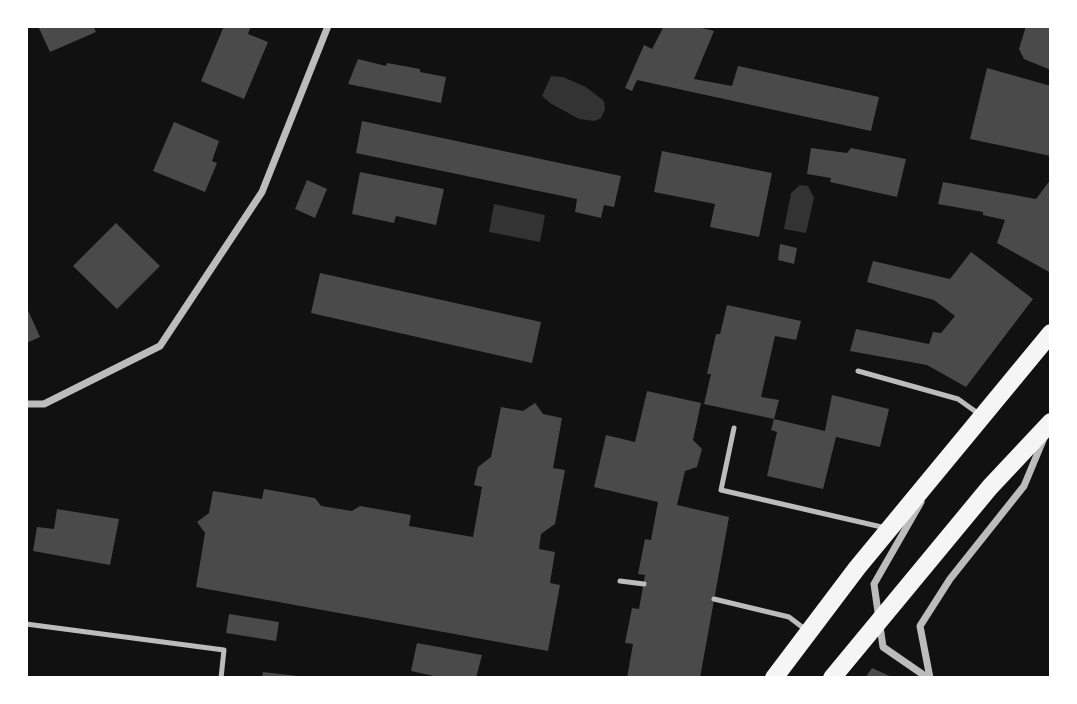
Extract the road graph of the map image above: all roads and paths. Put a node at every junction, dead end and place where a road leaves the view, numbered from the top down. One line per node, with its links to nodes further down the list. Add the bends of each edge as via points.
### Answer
1 (328, 26): 4 (street, via 262,192 160,346 44,404)
2 (1051, 333): 5 (main road)
3 (858, 371): 5 (lane, via 958,399)
4 (26, 404)
5 (981, 415): 8 (main road)
6 (1050, 422): 13 (main road); 19 (street, via 1024,486 950,579 920,626)
7 (734, 428): 9 (lane, via 721,490)
8 (948, 456): 9 (main road); 13 (street, via 874,584)
9 (890, 528): 15 (main road)
10 (620, 581): 11 (lane)
11 (644, 584)
12 (714, 599): 15 (lane, via 789,617)
13 (878, 622): 18 (main road); 19 (street, via 883,647)
14 (26, 624): 16 (lane, via 224,650)
15 (809, 632): 17 (main road)
16 (221, 678)
17 (774, 678)
18 (832, 678)
19 (929, 678)

